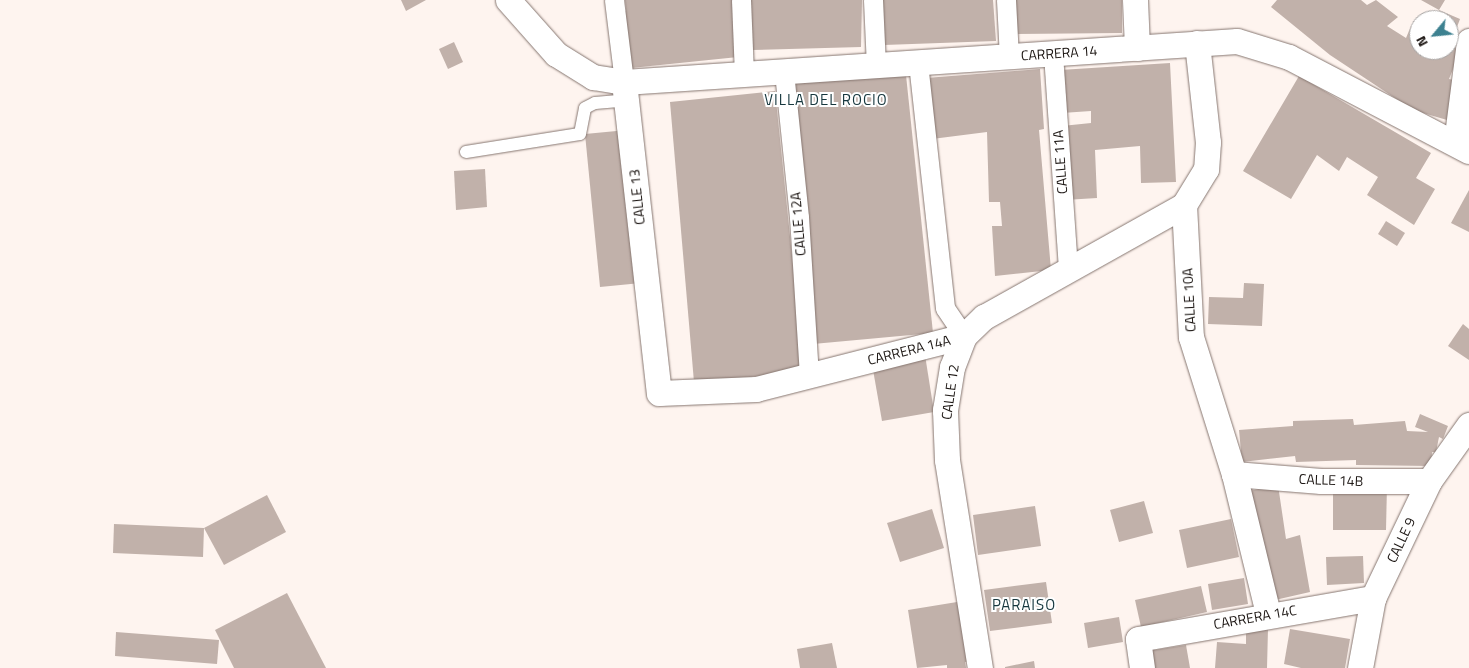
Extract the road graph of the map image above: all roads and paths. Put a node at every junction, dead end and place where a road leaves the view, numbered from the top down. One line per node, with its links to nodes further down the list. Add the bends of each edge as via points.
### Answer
1 (508, 0): 16 (street, CARRERA 14, via 556,54 593,77)
2 (614, 0): 16 (street, CALLE 13)
3 (741, 0): 15 (street)
4 (873, 0): 13 (street)
5 (1006, 0): 11 (street)
6 (1135, 0): 9 (street)
7 (1469, 41): 17 (street)
8 (1197, 43): 9 (street, CARRERA 14); 17 (street, CARRERA 14, via 1237,41 1289,57); 19 (street, via 1208,142 1206,169)
9 (1137, 48): 10 (street, CARRERA 14)
10 (1053, 54): 11 (street, CARRERA 14); 20 (street, CALLE 11A)
11 (1009, 57): 12 (street, CARRERA 14)
12 (918, 63): 13 (street, CARRERA 14); 21 (street, via 945,308)
13 (876, 66): 14 (street, CARRERA 14)
14 (784, 72): 15 (street, CARRERA 14); 22 (street, CALLE 12A, via 799,218)
15 (744, 75): 16 (street, CARRERA 14)
16 (626, 91): 18 (lane, via 585,108 580,134); 23 (street, CALLE 13)
17 (1462, 147)
18 (466, 152)
19 (1184, 204): 20 (street, CARRERA 14A); 25 (street, CALLE 10A, via 1191,337)
20 (1068, 270): 21 (street, CARRERA 14A, via 984,316)
21 (964, 336): 22 (street, CARRERA 14A); 29 (street, CALLE 12, via 952,367 945,410 947,460)
22 (809, 375): 23 (street, CARRERA 14A, via 756,389)
23 (659, 393)
24 (1469, 424): 26 (street, CALLE 9)
25 (1234, 474): 26 (street, CALLE 14B, via 1322,481); 28 (street, CALLE 10A)
26 (1429, 481): 27 (street, CALLE 9)
27 (1373, 598): 28 (street, CARRERA 14C); 31 (street, CALLE 9)
28 (1268, 614): 30 (street, CARRERA 14C, via 1138,639)
29 (980, 668)
30 (1142, 668)
31 (1360, 668)

